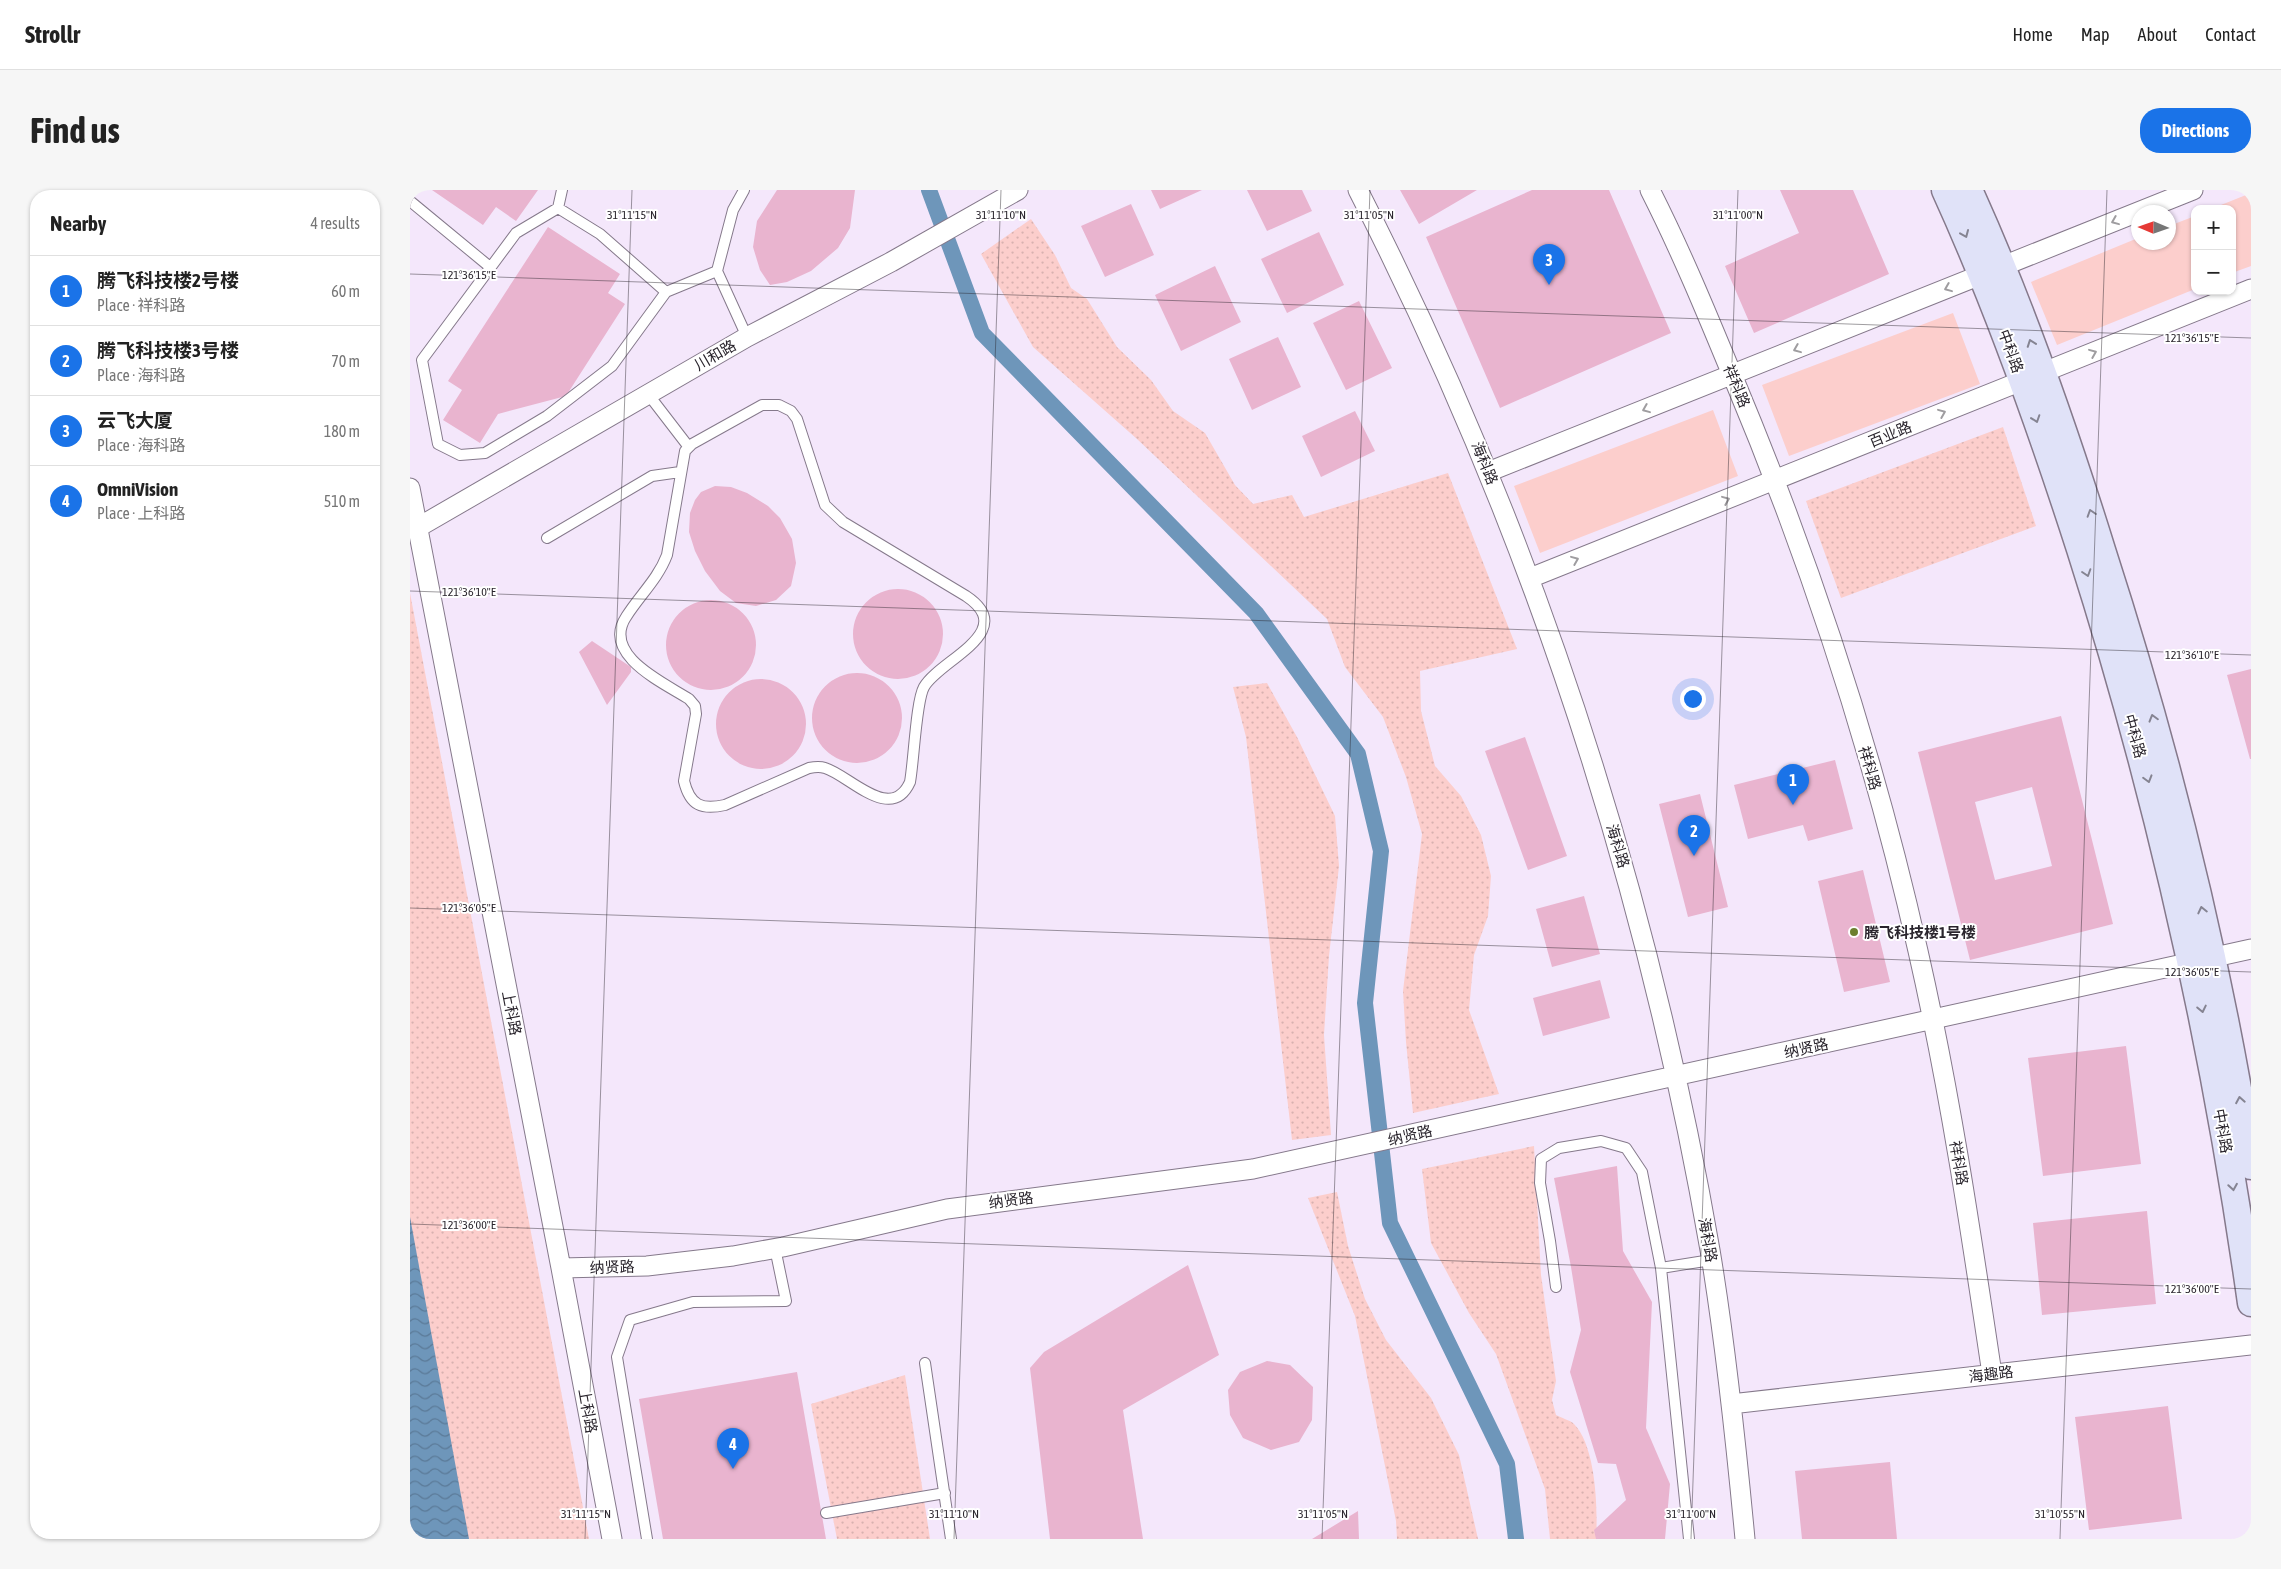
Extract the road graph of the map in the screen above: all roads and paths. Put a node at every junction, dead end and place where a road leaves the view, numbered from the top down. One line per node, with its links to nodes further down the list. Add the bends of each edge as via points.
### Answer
1 (562, 190): 10 (lane)
2 (744, 190): 12 (lane, via 733,210)
3 (1358, 190): 22 (street, 海科路, via 1435,348)
4 (1650, 190): 17 (street, 祥科路)
5 (1945, 190): 13 (street, 中科路, one-way to 13)
6 (1969, 190): 13 (street, 中科路)
7 (2193, 190): 13 (street, one-way to 13)
8 (1015, 192): 16 (street, 川和路, via 891,262)
9 (410, 201): 11 (lane)
10 (558, 208): 11 (lane, via 516,233); 15 (lane, via 600,234)
11 (490, 266): 15 (lane, via 422,360 438,444 460,455 485,453 547,416 612,366)
12 (717, 271): 15 (lane); 16 (lane)
13 (1991, 271): 17 (street, one-way to 17); 18 (street, 中科路)
14 (2251, 289): 18 (street, 百业路, one-way to 14)
15 (666, 292)
16 (747, 337): 19 (street, 川和路)
17 (1732, 375): 22 (street, one-way to 22); 23 (street, 祥科路)
18 (2032, 377): 23 (street, 百业路, one-way to 18); 29 (street, 中科路, via 2085,495 2139,670 2171,784)
19 (648, 394): 20 (lane); 25 (street, 川和路)
20 (688, 446): 21 (lane); 21 (lane, via 762,405 784,407 797,419 825,506 843,522 973,600 982,612 984,620 980,637 924,687 906,789 891,798 881,798 818,766 725,805 702,807 690,798 684,781 695,706 630,660 621,637 625,618 663,566 667,555)
21 (680, 472): 26 (lane, via 652,476)
22 (1488, 472): 27 (street, 海科路)
23 (1774, 480): 27 (street, 百业路, one-way to 23); 30 (street, 祥科路, via 1858,725 1894,852)
24 (410, 488): 25 (street, 上科路)
25 (417, 528): 35 (street, 上科路)
26 (547, 538)
27 (1530, 578): 31 (street, 海科路, via 1574,703 1630,886)
28 (2251, 949): 29 (street, 纳贤路)
29 (2202, 959): 30 (street, 纳贤路); 32 (street, 中科路, one-way to 29, via 2224,1010); 38 (street, 中科路, one-way to 38)
30 (1933, 1019): 31 (street, 纳贤路); 41 (street, 祥科路, via 1971,1230)
31 (1675, 1076): 33 (street, 纳贤路, via 1253,1169 947,1209); 34 (street, 海科路)
32 (2251, 1166)
33 (775, 1248): 35 (street, 纳贤路, via 673,1263); 46 (lane, via 786,1302 692,1302 630,1320 617,1357)
34 (1712, 1260): 36 (lane); 42 (street, 海科路)
35 (561, 1268): 45 (street, 上科路)
36 (1661, 1268): 37 (lane, via 1642,1172 1626,1148 1601,1141 1567,1146 1541,1159 1540,1183); 48 (lane)
37 (1556, 1287)
38 (2251, 1303)
39 (2251, 1344): 41 (street, 海趣路)
40 (925, 1363): 43 (lane)
41 (1992, 1374): 42 (street, 海趣路)
42 (1731, 1404): 49 (street, 海科路)
43 (945, 1493): 44 (lane); 47 (lane)
44 (826, 1513)
45 (612, 1539)
46 (647, 1539)
47 (951, 1539)
48 (1690, 1539)
49 (1745, 1539)

